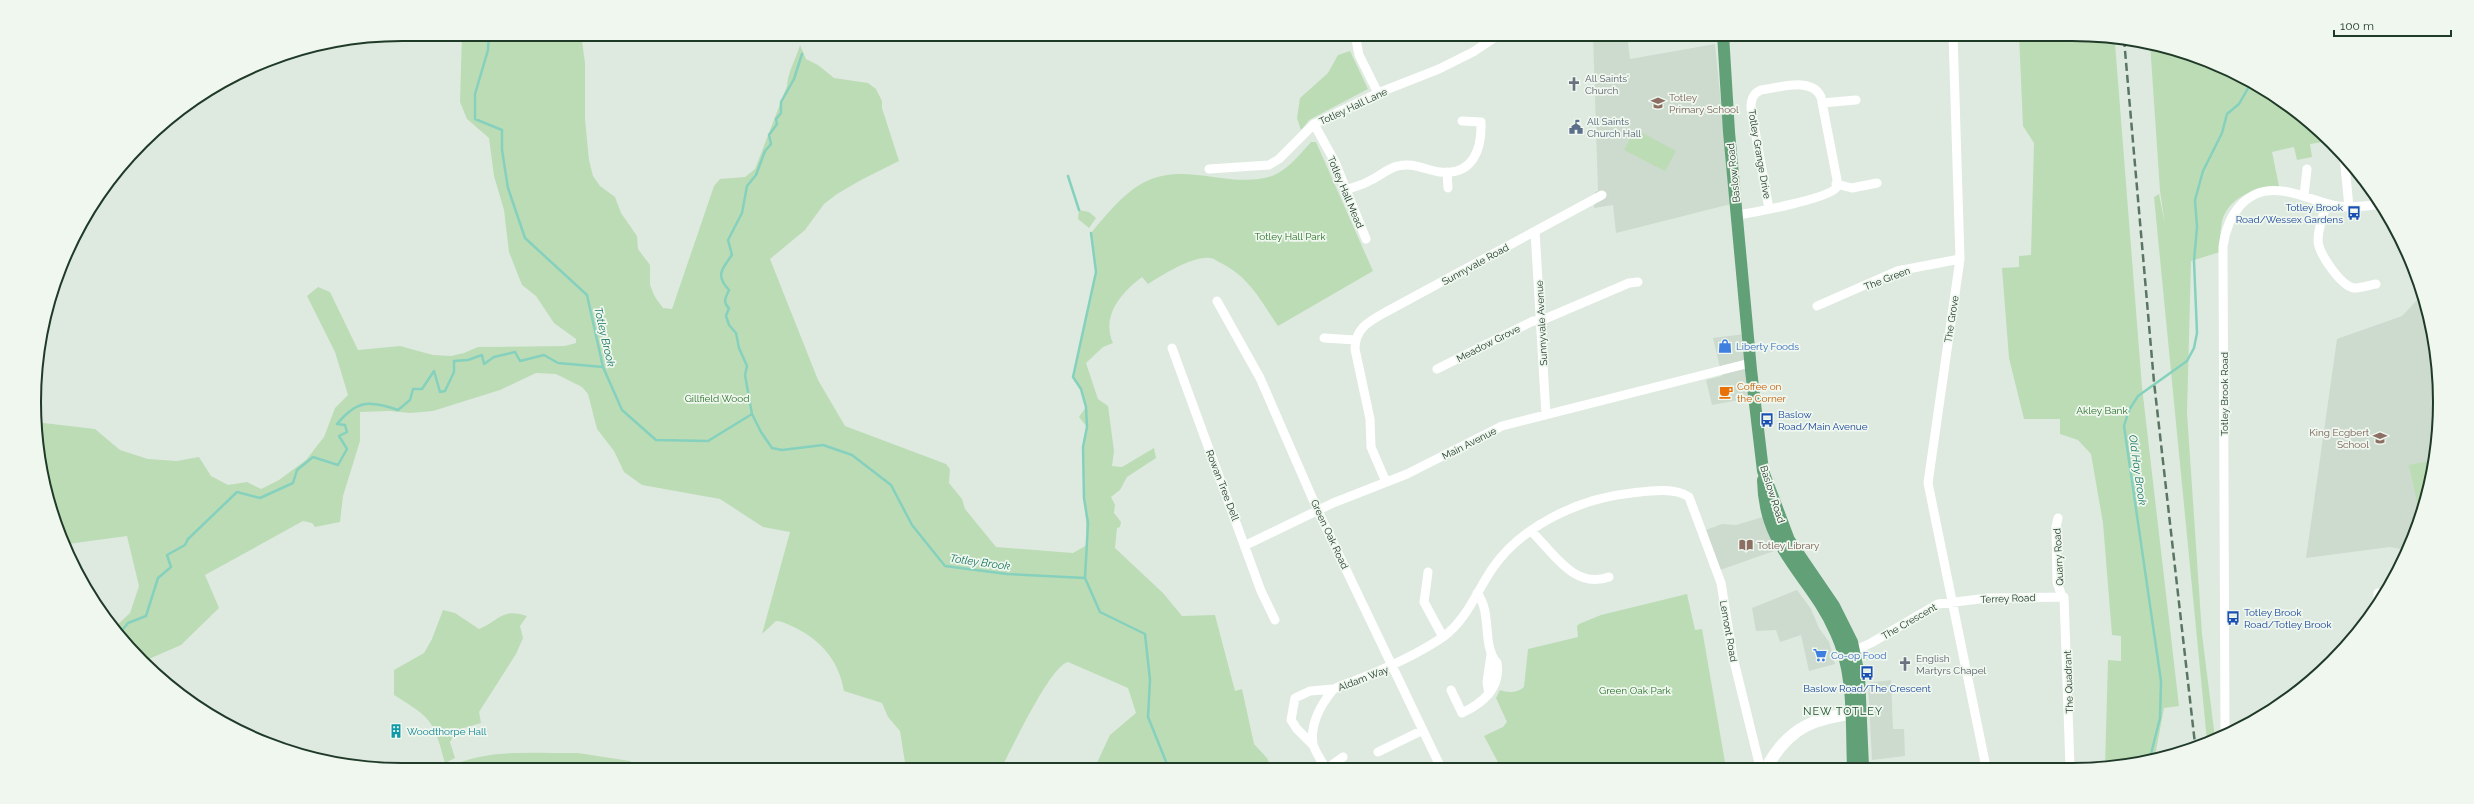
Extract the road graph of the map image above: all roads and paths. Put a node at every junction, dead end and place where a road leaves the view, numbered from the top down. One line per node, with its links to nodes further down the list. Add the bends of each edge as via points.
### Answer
1 (1356, 41): 5 (street, via 1359,55)
2 (1490, 41): 5 (street, Totley Hall Lane, via 1439,69)
3 (1723, 41): 24 (main road, Baslow Road, via 1729,132)
4 (1953, 41): 27 (street, The Grove)
5 (1378, 93): 9 (street, Totley Hall Lane)
6 (1856, 100): 7 (street)
7 (1822, 103): 15 (street, Totley Grange Drive); 23 (street, Totley Grange Drive, via 1817,90 1804,85 1762,90 1754,96 1751,108)
8 (1462, 121): 13 (street, via 1481,122 1481,141 1473,159 1462,168)
9 (1314, 124): 11 (street, Totley Hall Lane, via 1279,159 1269,165); 17 (street, Totley Hall Mead, via 1335,162)
10 (2345, 166): 22 (street)
11 (1209, 169)
12 (2306, 169): 19 (street)
13 (1447, 172): 16 (street); 17 (street, via 1412,164 1398,166)
14 (1877, 183): 15 (street, via 1852,188)
15 (1836, 184): 23 (street, via 1833,191 1826,195)
16 (1448, 188)
17 (1345, 190): 26 (street, Totley Hall Mead)
18 (1602, 196): 25 (street, Sunnyvale Road)
19 (2304, 196): 20 (street, Totley Brook Road); 57 (street, Totley Brook Road, via 2281,190 2270,190 2252,196 2236,208 2224,232)
20 (2327, 204): 22 (street, Totley Brook Road); 29 (street, via 2319,234 2322,253 2346,285 2355,288)
21 (2374, 205): 22 (street, Totley Brook Road)
22 (2349, 207)
23 (1769, 209): 24 (street)
24 (1738, 215): 36 (main road, Baslow Road)
25 (1535, 231): 32 (street, Sunnyvale Avenue); 34 (street, Sunnyvale Road, via 1366,323)
26 (1366, 239)
27 (1960, 259): 31 (street, The Green, via 1897,272); 49 (street, The Grove, via 1928,479)
28 (1638, 282): 32 (street, Meadow Grove, via 1629,283)
29 (2376, 284)
30 (1217, 301): 41 (street, Green Oak Road, via 1260,378)
31 (1817, 306)
32 (1540, 321): 37 (street, Meadow Grove, via 1533,321); 38 (street, Sunnyvale Avenue)
33 (1324, 338): 34 (street)
34 (1356, 340): 39 (street, via 1355,349 1370,419 1371,447)
35 (1172, 348): 44 (street, Rowan Tree Dell)
36 (1750, 363): 38 (street, Main Avenue); 52 (main road, Baslow Road, via 1763,471 1789,540 1834,606)
37 (1437, 369)
38 (1546, 415): 39 (street, Main Avenue, via 1496,429)
39 (1386, 482): 41 (street, Main Avenue)
40 (1689, 497): 43 (street, Aldam Way, via 1665,491 1616,495 1573,509); 65 (street, Lemont Road, via 1721,583 1733,657)
41 (1318, 511): 44 (street, Main Avenue); 53 (street, Green Oak Road)
42 (2058, 518): 48 (street, Quarry Road, via 2058,582)
43 (1531, 531): 46 (street, via 1561,563 1583,579 1601,580); 47 (street, Aldam Way, via 1514,543 1502,556)
44 (1246, 545): 50 (street, Rowan Tree Dell, via 1261,591)
45 (1428, 572): 51 (street, via 1424,602)
46 (1609, 576)
47 (1477, 593): 51 (street, Aldam Way, via 1462,618); 55 (street, via 1484,605 1491,655 1497,662 1499,674 1486,699 1462,713)
48 (2063, 596): 49 (street, Terrey Road); 70 (street, The Quadrant)
49 (1953, 601): 52 (street, The Crescent, via 1938,604 1888,634); 69 (street)
50 (1275, 620)
51 (1443, 637): 53 (street, Aldam Way)
52 (1849, 653): 56 (main road, Baslow Road, via 1849,684)
53 (1393, 666): 54 (street, Aldam Way); 58 (street, Green Oak Road)
54 (1333, 689): 59 (street, Aldam Way, via 1316,718); 59 (street, Aldam Way, via 1310,691 1295,698 1291,720)
55 (1451, 690)
56 (1856, 713): 66 (street, via 1822,718 1806,725 1786,742); 67 (main road); 68 (main road)
57 (2225, 729)
58 (1423, 730): 60 (street); 64 (street, Green Oak Road)
59 (1313, 745): 62 (street, Aldam Way)
60 (1378, 752)
61 (1343, 758): 63 (street, Aldam Way)
62 (1324, 763)
63 (1335, 763)
64 (1439, 763)
65 (1759, 763)
66 (1770, 763)
67 (1853, 763)
68 (1862, 763)
69 (1985, 763)
70 (2070, 763)

